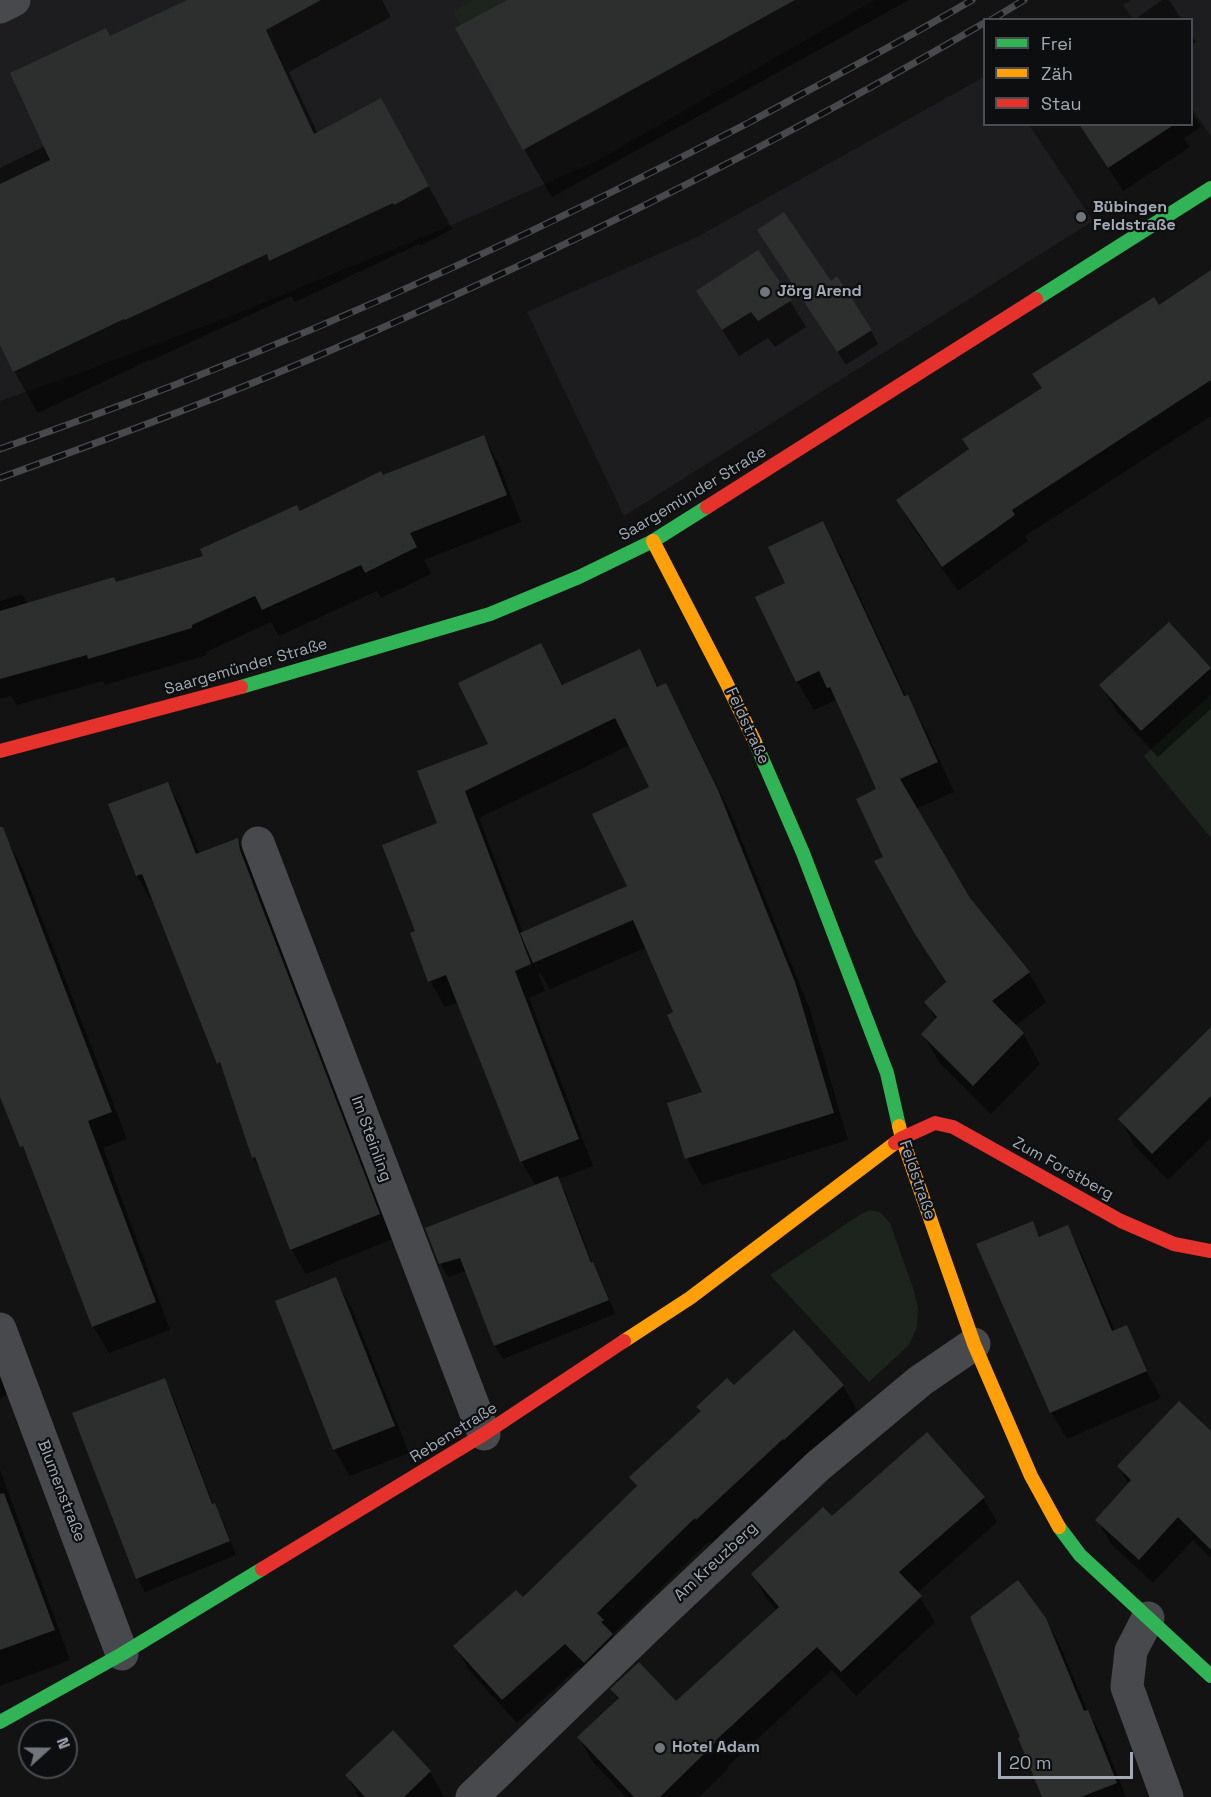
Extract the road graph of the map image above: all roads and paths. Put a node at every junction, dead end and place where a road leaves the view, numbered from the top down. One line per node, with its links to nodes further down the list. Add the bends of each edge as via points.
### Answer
1 (14, 0): 2 (street)
2 (0, 7)
3 (1211, 188): 4 (street, Saargemünder Straße)
4 (653, 541): 5 (street, Saargemünder Straße, via 490,614 241,687); 7 (street, Feldstraße, via 731,692 803,853 887,1073)
5 (0, 751)
6 (258, 843): 11 (street, Im Steinling)
7 (902, 1138): 8 (street, Zum Forstberg, via 935,1124 953,1126 1121,1221 1174,1244); 10 (street, Feldstraße); 11 (street, Rebenstraße, via 690,1298)
8 (1211, 1251)
9 (0, 1329): 13 (street, Blumenstraße)
10 (974, 1344): 12 (street, Feldstraße, via 1031,1476 1056,1522 1080,1555); 16 (street, Am Kreuzberg, via 920,1380 818,1466)
11 (484, 1434): 13 (street, Rebenstraße)
12 (1148, 1618): 14 (street, Feldstraße); 17 (street, via 1131,1651 1127,1687)
13 (122, 1654): 15 (street, Rebenstraße)
14 (1211, 1677)
15 (0, 1722)
16 (472, 1797)
17 (1167, 1797)

